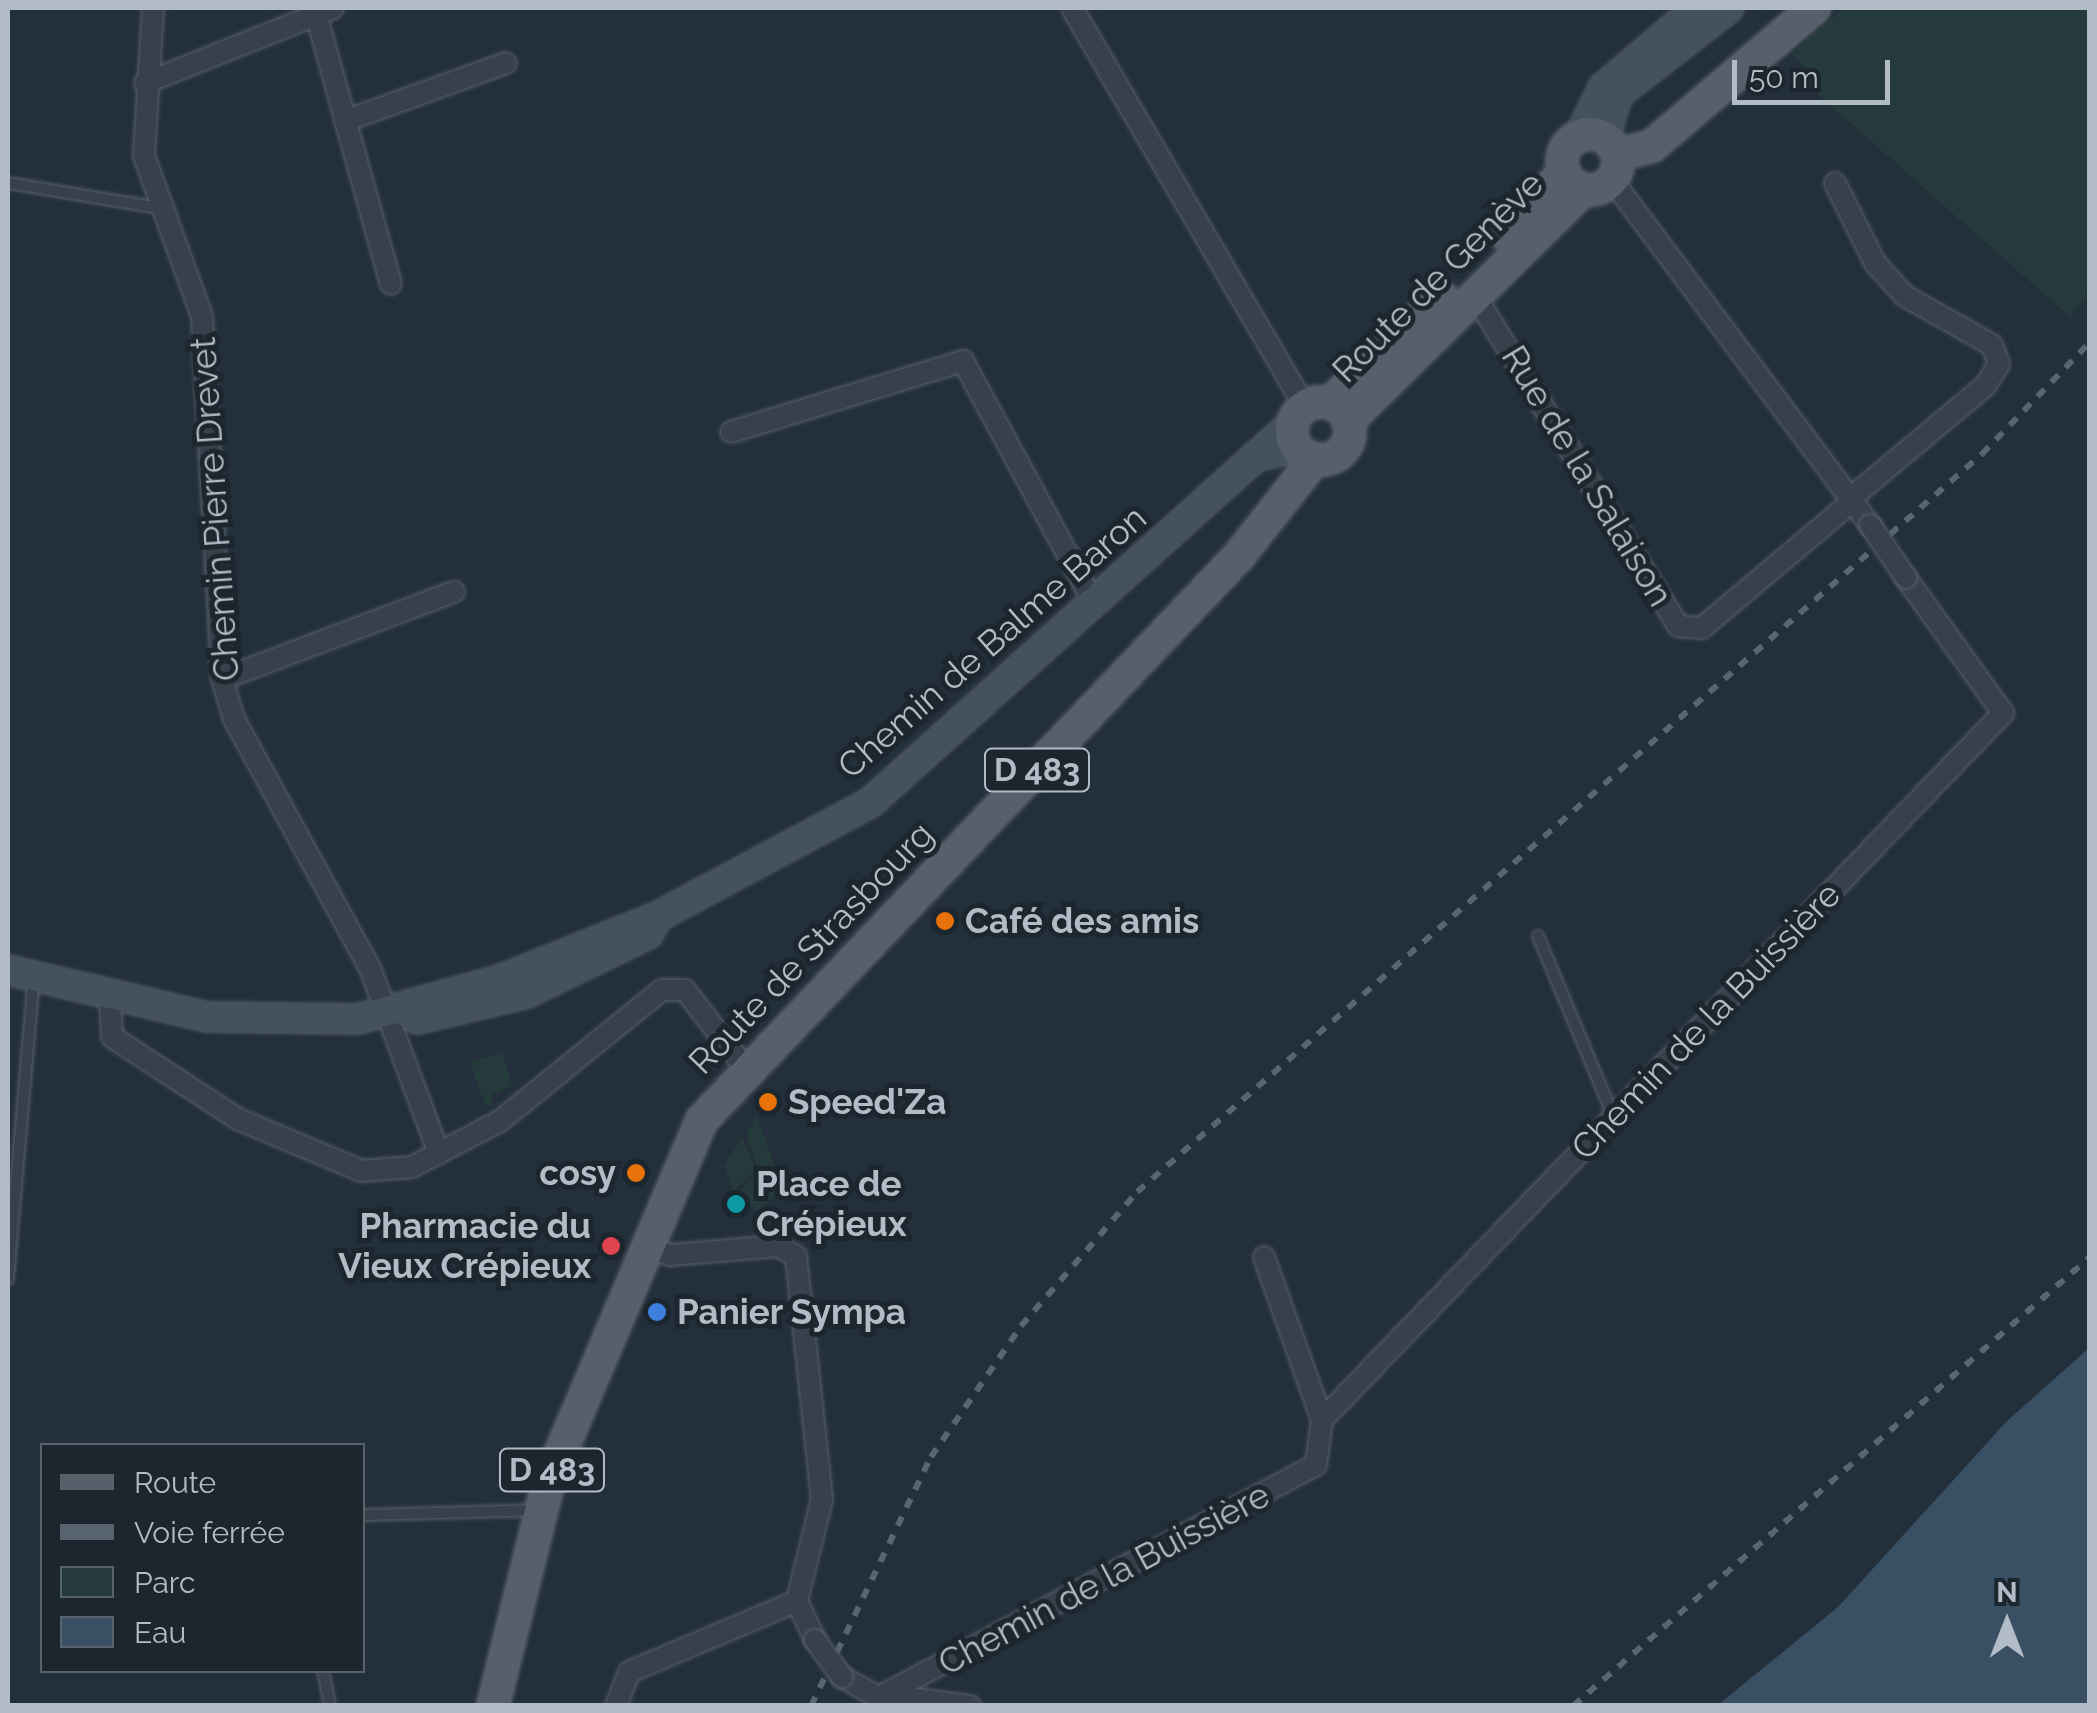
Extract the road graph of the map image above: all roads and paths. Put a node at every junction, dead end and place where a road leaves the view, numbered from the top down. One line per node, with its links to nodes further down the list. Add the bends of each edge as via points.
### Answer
1 (153, 8): 8 (street, Chemin Pierre Drevet)
2 (1072, 8): 16 (street)
3 (1697, 8): 10 (street, via 1602,88)
4 (1729, 8): 10 (street, D 483, via 1618,94)
5 (1814, 8): 10 (main road, Route de Genève, via 1652,146)
6 (324, 11): 8 (street); 9 (street)
7 (506, 63): 9 (street)
8 (146, 83): 13 (street, Chemin Pierre Drevet, via 144,156)
9 (345, 121): 14 (street)
10 (1593, 162): 15 (main road, Route de Genève / D 483); 16 (main road, Route de Genève / D 483); 18 (street, Chemin de la Buissière)
11 (8, 183): 13 (lane)
12 (1835, 183): 18 (street, via 1875,263 1906,296 1992,346 1999,364 1985,386)
13 (159, 208): 21 (street, Chemin Pierre Drevet, via 202,316)
14 (391, 284)
15 (1474, 294): 16 (main road, Route de Genève / D 483); 18 (street, Rue de la Salaison, via 1678,626 1702,628)
16 (1315, 427): 20 (street, Chemin de Balme Baron, via 1255,457); 26 (main road, Route de Strasbourg / D 483, via 1238,558)
17 (731, 432): 20 (street, via 963,360)
18 (1852, 500): 27 (street, Chemin de la Buissière, bridge, via 2003,713)
19 (454, 592): 21 (street)
20 (1095, 606): 25 (street, Chemin de Balme Baron, via 870,803 657,917)
21 (222, 679): 25 (street, Chemin Pierre Drevet)
22 (1538, 936): 27 (lane)
23 (21, 974): 24 (street, Chemin de Balme Baron); 31 (lane)
24 (110, 997): 25 (street, Chemin de Balme Baron, via 246,1021); 28 (street, via 112,1037 300,1152 362,1171)
25 (394, 1012): 28 (street, Chemin Pierre Drevet)
26 (745, 1068): 28 (street, via 685,990 662,990 549,1088); 29 (main road, Route de Strasbourg / D 483, via 696,1131)
27 (1614, 1118): 32 (street, Chemin de la Buissière)
28 (439, 1154)
29 (644, 1246): 33 (main road, Route de Strasbourg / D 483); 35 (street, via 670,1255 778,1246 796,1256 822,1498)
30 (1264, 1257): 32 (street)
31 (8, 1279)
32 (1322, 1420): 37 (street, Chemin de la Buissière, via 1316,1465)
33 (539, 1510): 34 (lane); 39 (main road, Route de Strasbourg / D 483)
34 (365, 1515)
35 (797, 1601): 37 (street, bridge, via 842,1676); 40 (street, via 629,1672)
36 (324, 1673): 38 (lane)
37 (876, 1700): 41 (street)
38 (330, 1706)
39 (493, 1706)
40 (616, 1706)
41 (970, 1706)

